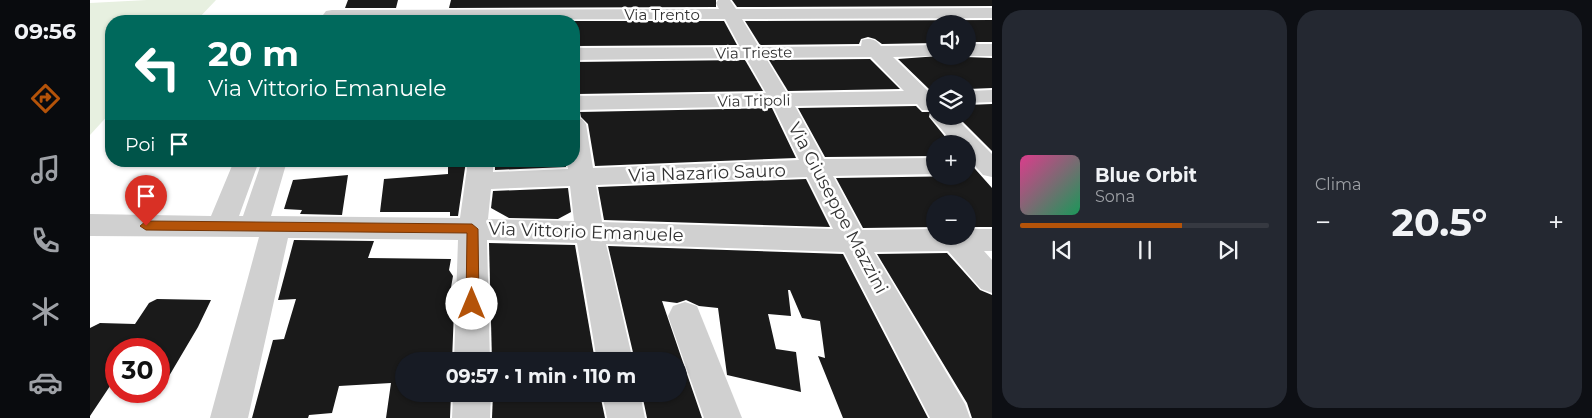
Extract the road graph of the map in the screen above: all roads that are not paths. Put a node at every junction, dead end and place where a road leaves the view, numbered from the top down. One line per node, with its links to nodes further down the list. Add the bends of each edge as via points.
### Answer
1 (828, 0): 8 (street)
2 (964, 0): 9 (street)
3 (727, 7): 5 (street, Via Trento); 8 (street, Via Trento); 14 (street, Via Giuseppe Mazzini)
4 (333, 12): 6 (street, Via Trento)
5 (557, 12): 7 (street, Via Trento)
6 (410, 15)
7 (522, 15)
8 (842, 15): 9 (street, Via Trento); 12 (street)
9 (989, 15)
10 (976, 50): 11 (street)
11 (992, 50)
12 (877, 51): 13 (street, Via Trieste); 14 (street, Via Trieste); 17 (street)
13 (926, 51)
14 (755, 53): 15 (street, Via Trieste); 19 (street, Via Giuseppe Mazzini)
15 (580, 54)
16 (992, 96): 18 (street)
17 (926, 97)
18 (976, 97)
19 (781, 100): 20 (street, Via Tripoli); 21 (street, Via Tripoli); 28 (street, Via Giuseppe Mazzini)
20 (926, 102)
21 (580, 103)
22 (949, 125): 25 (street)
23 (580, 164): 30 (street)
24 (926, 166): 28 (street, Via Nazario Sauro)
25 (985, 166)
26 (245, 167): 32 (street)
27 (274, 167): 33 (street)
28 (817, 168): 30 (street, Via Nazario Sauro); 39 (street, Via Giuseppe Mazzini)
29 (480, 171): 30 (street, Via Nazario Sauro); 34 (street)
30 (582, 178): 35 (street)
31 (90, 225): 32 (street, Via Vittorio Emanuele)
32 (221, 226): 33 (street, Via Vittorio Emanuele)
33 (265, 226): 34 (street, Via Vittorio Emanuele); 47 (street)
34 (472, 229): 35 (street, Via Vittorio Emanuele); 43 (street)
35 (589, 231): 39 (street, Via Vittorio Emanuele); 44 (street)
36 (926, 240): 39 (street, Via Vittorio Emanuele)
37 (976, 240): 38 (street, Via Vittorio Emanuele)
38 (992, 240)
39 (853, 241): 51 (street, Via Giuseppe Mazzini)
40 (960, 245): 41 (street)
41 (992, 280)
42 (685, 316): 50 (street)
43 (472, 352)
44 (613, 352)
45 (472, 402): 48 (street)
46 (623, 402): 49 (street)
47 (229, 418)
48 (471, 418)
49 (626, 418)
50 (723, 418)
51 (951, 418)

